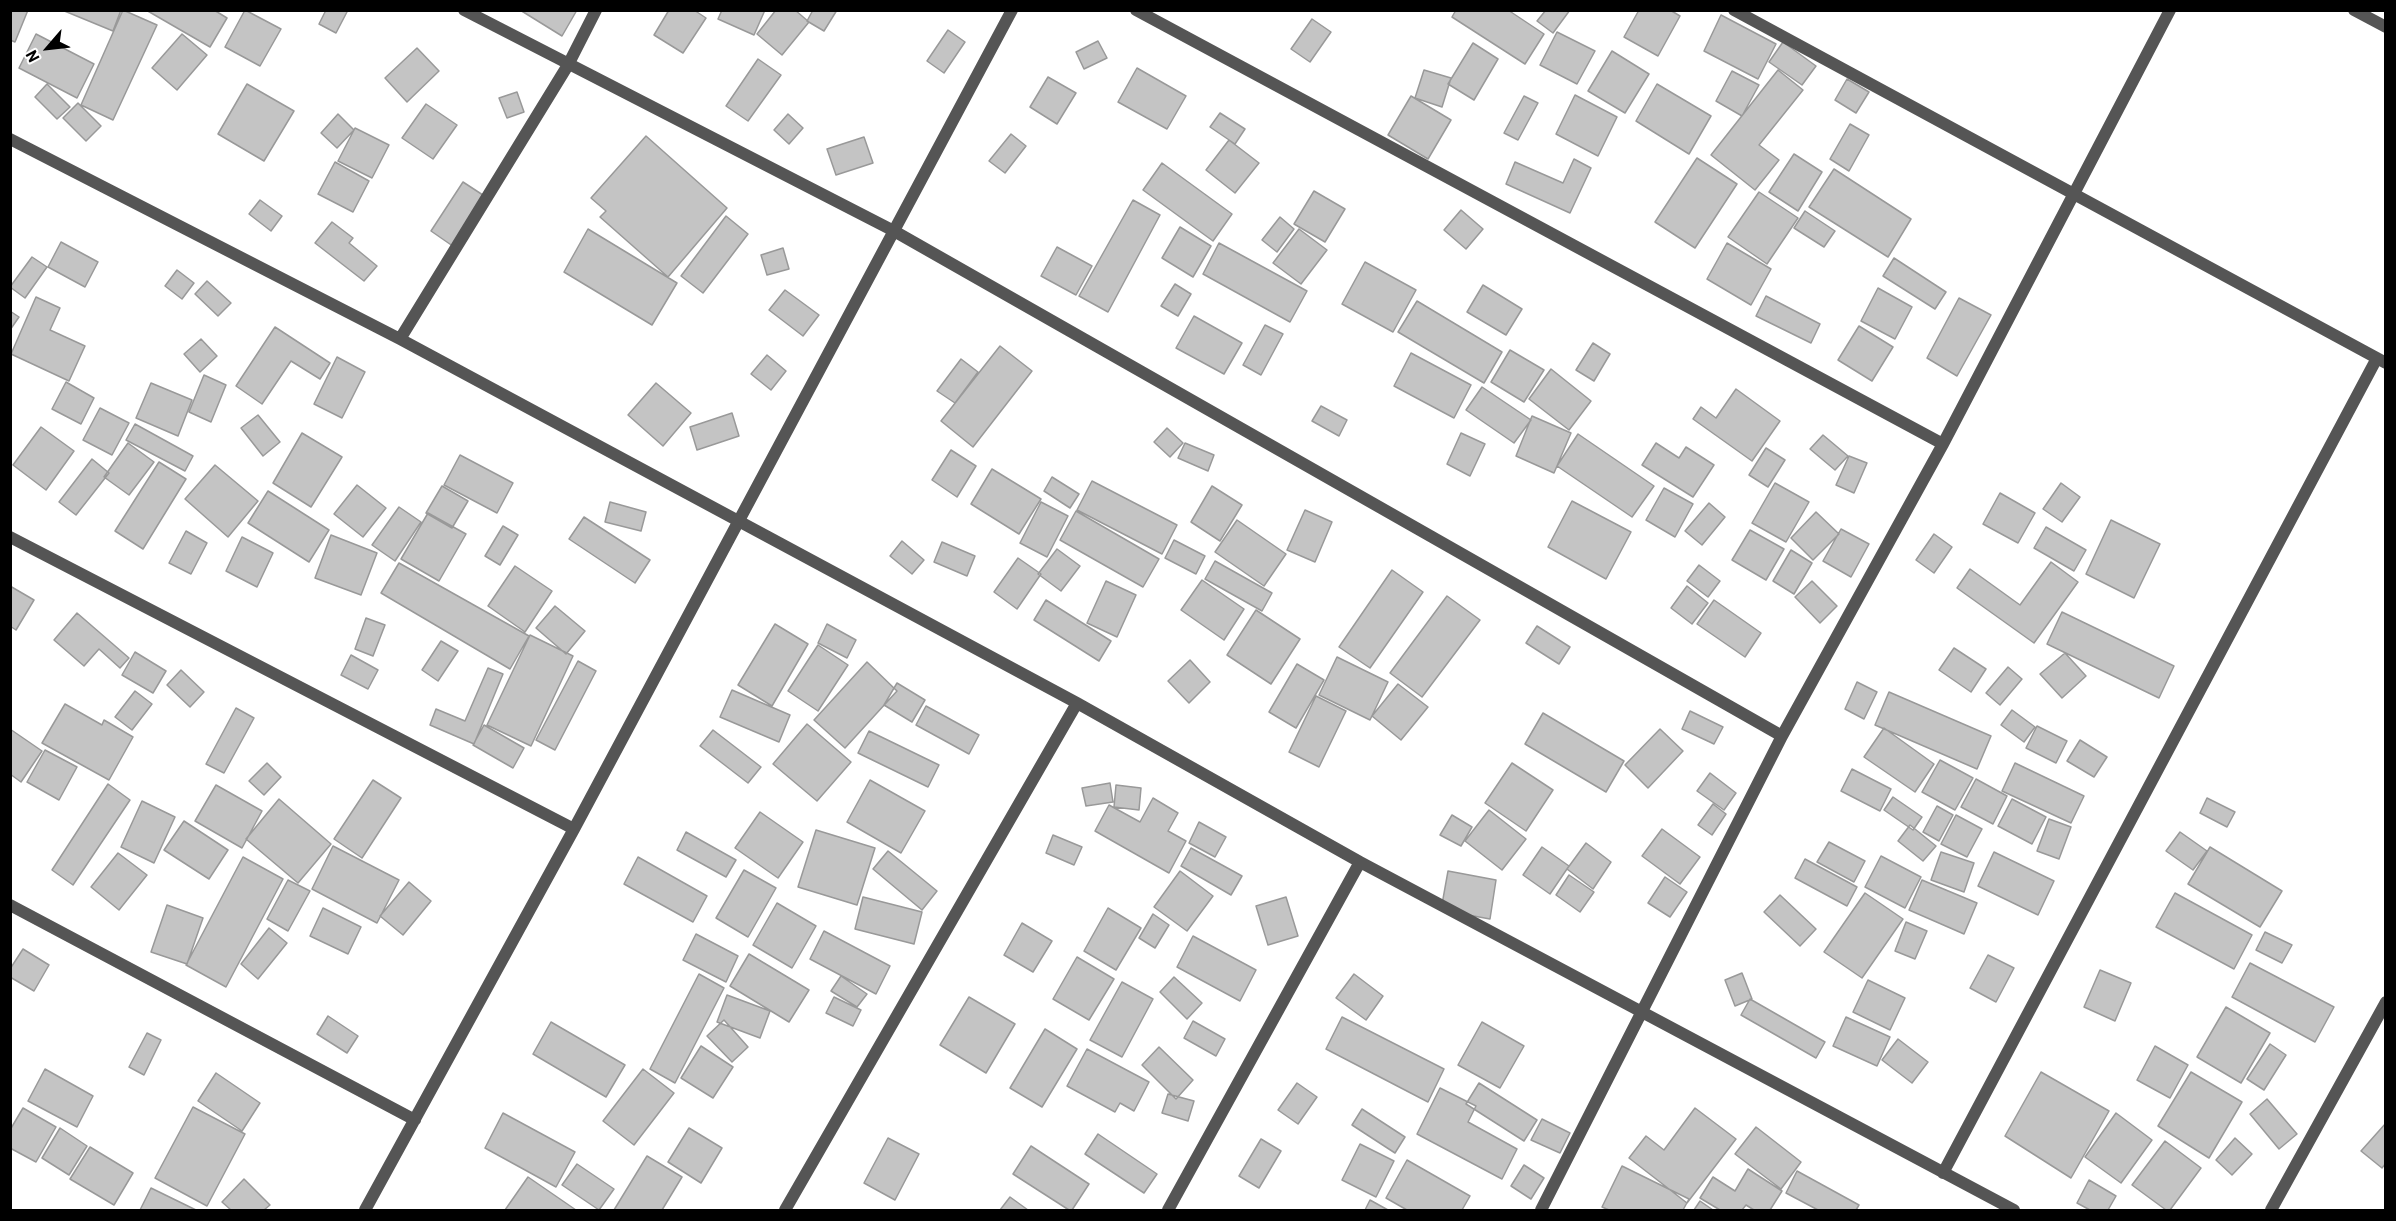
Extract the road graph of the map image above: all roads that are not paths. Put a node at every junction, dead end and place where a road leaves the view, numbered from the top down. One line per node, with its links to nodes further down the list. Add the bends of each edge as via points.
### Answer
1 (464, 10): 9 (street)
2 (596, 10): 9 (street)
3 (1012, 10): 12 (street)
4 (1136, 10): 15 (street)
5 (1734, 10): 11 (street)
6 (2170, 10): 11 (street)
7 (2354, 10): 8 (street)
8 (2385, 27)
9 (568, 65): 12 (street); 13 (street)
10 (10, 139): 13 (street)
11 (2075, 196): 14 (street); 15 (street)
12 (894, 231): 16 (street); 19 (street)
13 (400, 339): 16 (street)
14 (2381, 361): 26 (street)
15 (1943, 444): 19 (street)
16 (739, 520): 18 (street); 20 (street)
17 (10, 537): 20 (street)
18 (1077, 703): 21 (street); 28 (street)
19 (1782, 736): 24 (street)
20 (574, 829): 25 (street)
21 (1359, 862): 24 (street); 29 (street)
22 (10, 905): 25 (street)
23 (2385, 1002): 32 (street)
24 (1640, 1011): 26 (street); 30 (street)
25 (415, 1120): 27 (street)
26 (1943, 1173): 31 (street)
27 (364, 1210)
28 (785, 1210)
29 (1168, 1210)
30 (1541, 1210)
31 (2014, 1210)
32 (2271, 1210)

